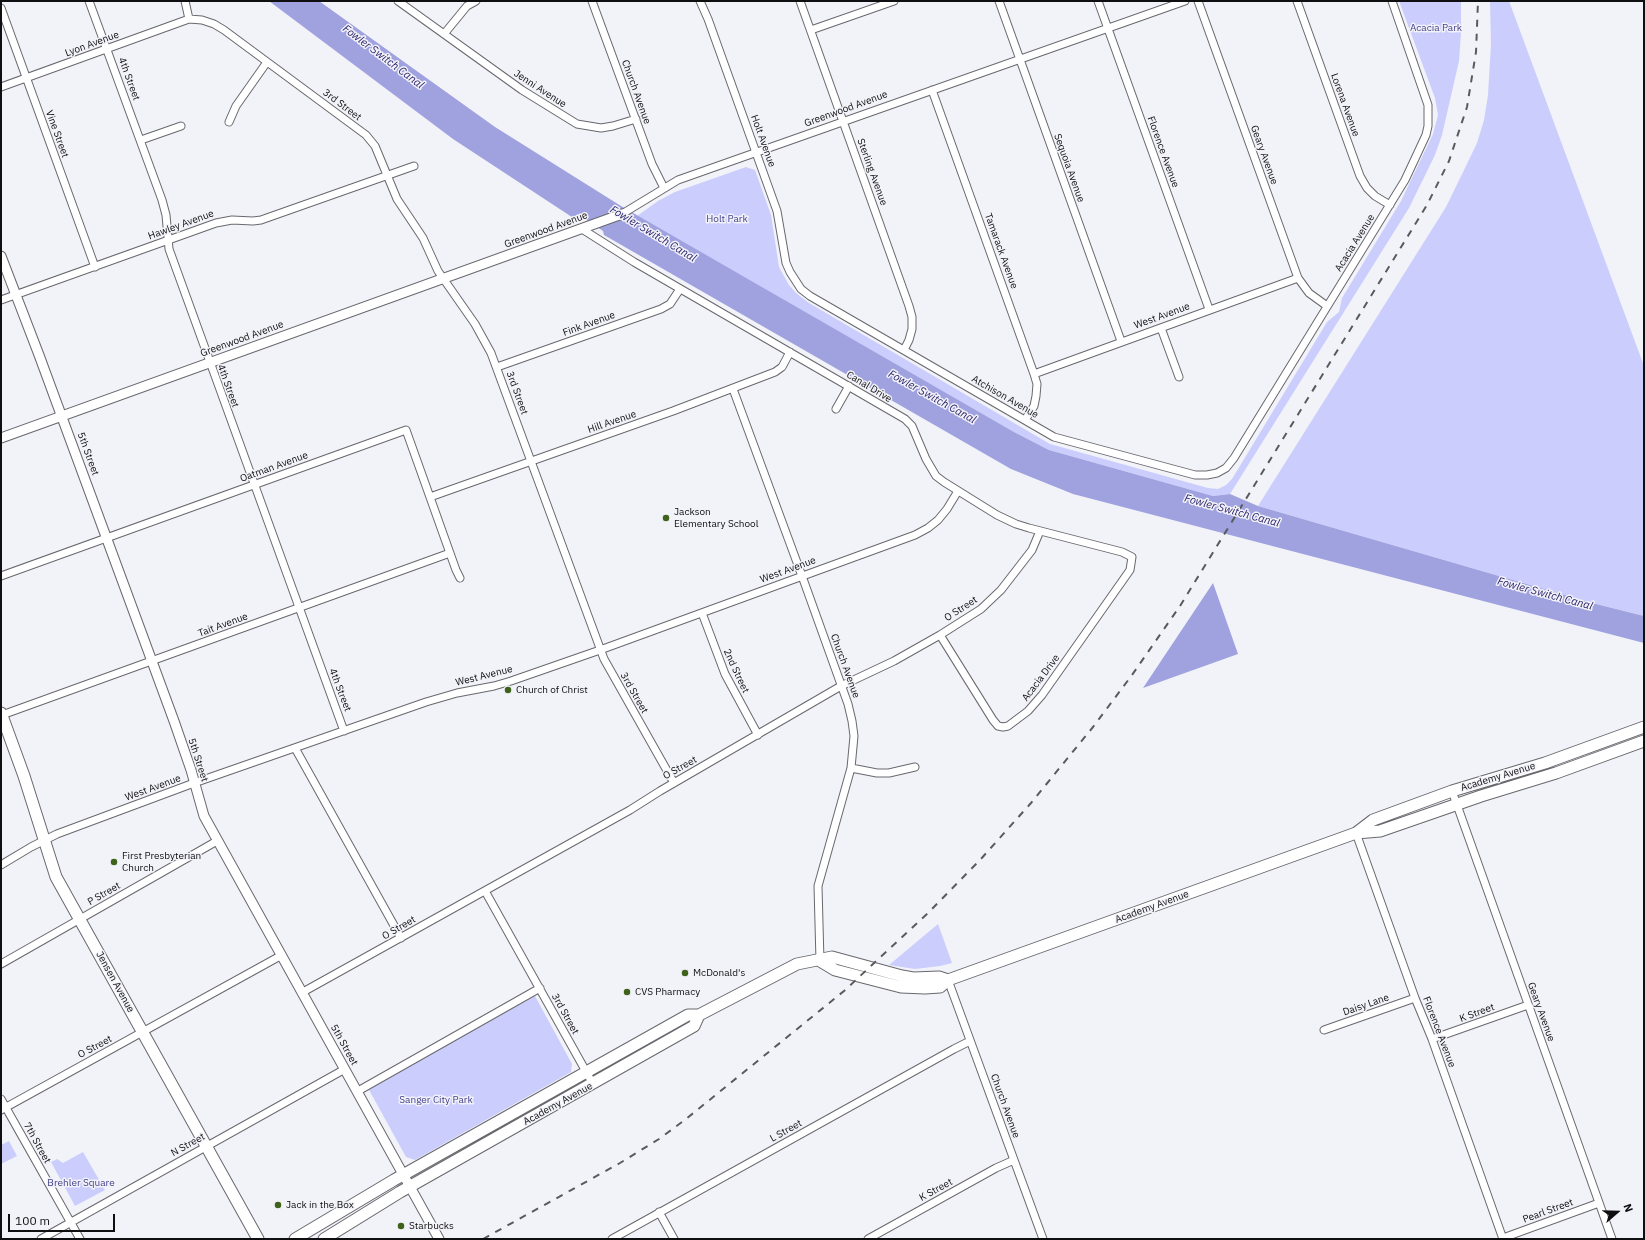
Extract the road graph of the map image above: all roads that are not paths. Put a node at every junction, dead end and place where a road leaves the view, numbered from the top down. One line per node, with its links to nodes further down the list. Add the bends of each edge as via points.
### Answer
1 (89, 1): 20 (street, 4th Street)
2 (185, 1): 16 (street)
3 (398, 1): 19 (street, Jenni Avenue)
4 (476, 1): 19 (street, via 467,6)
5 (592, 1): 26 (street, Church Avenue)
6 (700, 1): 31 (street, Holt Avenue)
7 (800, 1): 18 (street, Sterling Avenue)
8 (894, 1): 18 (street)
9 (999, 1): 21 (street, Sequoia Avenue)
10 (1098, 1): 17 (street, Florence Avenue)
11 (1185, 1): 17 (street, Greenwood Avenue)
12 (1198, 1): 41 (street, Geary Avenue)
13 (1297, 1): 35 (street, Lorena Avenue, via 1360,176 1375,196)
14 (1392, 1): 35 (street, Acacia Avenue, via 1425,93 1429,115 1426,135 1413,165)
15 (1, 8): 23 (street, Vine Street)
16 (190, 19): 20 (street, Lyon Avenue); 22 (street, 3rd Street, via 214,24)
17 (1108, 28): 21 (street, Greenwood Avenue); 48 (street, Florence Avenue)
18 (810, 30): 27 (street, Sterling Avenue)
19 (444, 34): 26 (street, Jenni Avenue, via 522,90 577,124 602,128)
20 (107, 49): 23 (street, Lyon Avenue); 30 (street, 4th Street)
21 (1020, 58): 25 (street, Greenwood Avenue); 50 (street, Sequoia Avenue)
22 (267, 62): 28 (street, via 236,106); 33 (street, 3rd Street, via 366,135 376,146)
23 (26, 78): 24 (street, Lyon Avenue); 40 (street, Vine Street)
24 (1, 87)
25 (932, 90): 27 (street, Greenwood Avenue); 55 (street, Tamarack Avenue)
26 (636, 119): 34 (street, Church Avenue, via 652,164)
27 (843, 121): 31 (street, Greenwood Avenue); 51 (street, Sterling Avenue, via 912,317 912,329)
28 (229, 122)
29 (181, 126): 30 (street)
30 (141, 140): 38 (street, 4th Street, via 166,215)
31 (756, 152): 34 (street, Greenwood Avenue, via 678,180); 44 (street, Holt Avenue, via 777,211 786,263)
32 (414, 166): 33 (street, Hawley Avenue)
33 (387, 175): 38 (street, Hawley Avenue, via 270,218 253,221 223,220); 42 (street, 3rd Street, via 397,199 423,238)
34 (664, 188): 36 (street, Greenwood Avenue)
35 (1390, 205): 47 (street, Acacia Avenue)
36 (622, 214): 37 (street, Greenwood Avenue)
37 (582, 229): 42 (street, Greenwood Avenue); 43 (street, Canal Drive)
38 (167, 240): 40 (street, Hawley Avenue); 53 (street, 4th Street)
39 (1, 256): 45 (street, 5th Street)
40 (95, 267): 45 (street, Hawley Avenue)
41 (1298, 278): 47 (street, Geary Avenue, via 1309,293); 48 (street, West Avenue)
42 (443, 279): 53 (street, Greenwood Avenue); 54 (street, 3rd Street, via 483,336)
43 (680, 289): 52 (street, Canal Drive); 54 (street, Fink Avenue, via 670,304 661,309)
44 (801, 289): 51 (street, Atchison Avenue)
45 (16, 295): 46 (street, Hawley Avenue); 60 (street, 5th Street)
46 (1, 300)
47 (1327, 306): 64 (street, Acacia Avenue, via 1234,458 1226,468)
48 (1209, 309): 49 (street, West Avenue)
49 (1160, 328): 50 (street, West Avenue); 56 (street)
50 (1121, 341): 55 (street, West Avenue)
51 (904, 350): 61 (street, Atchison Avenue)
52 (790, 352): 57 (street, Canal Drive); 58 (street, Hill Avenue, via 779,370)
53 (209, 362): 60 (street, Greenwood Avenue); 65 (street, 4th Street)
54 (498, 368): 63 (street, 3rd Street)
55 (1034, 374): 61 (street, Tamarack Avenue, via 1037,384 1036,396 1034,406)
56 (1179, 377)
57 (848, 386): 59 (street); 66 (street, Canal Drive, via 909,423 931,469)
58 (733, 389): 63 (street, Hill Avenue); 73 (street, Church Avenue)
59 (836, 409)
60 (62, 416): 62 (street, Greenwood Avenue); 69 (street, 5th Street)
61 (1025, 420): 64 (street, Atchison Avenue, via 1054,437 1069,442 1195,475)
62 (1, 438)
63 (531, 461): 67 (street, Hill Avenue); 78 (street, 3rd Street)
64 (1217, 473)
65 (254, 484): 67 (street, Oatman Avenue, via 406,430); 69 (street, Oatman Avenue); 75 (street, 4th Street)
66 (958, 491): 68 (street, Canal Drive, via 1006,520); 73 (street, West Avenue, via 947,509 928,528)
67 (430, 497): 70 (street, Oatman Avenue)
68 (1040, 531): 71 (street, Canal Drive, via 1122,552); 77 (street, O Street, via 1032,550 1001,590 981,609)
69 (106, 538): 72 (street, Oatman Avenue); 79 (street, 5th Street)
70 (450, 554): 74 (street, Oatman Avenue); 75 (street, Tait Avenue)
71 (1132, 557): 77 (street, Acacia Drive, via 1130,570 1042,695 1028,711 1008,726 998,726 993,720)
72 (1, 576)
73 (802, 576): 76 (street, West Avenue); 80 (street, Church Avenue)
74 (460, 578)
75 (299, 608): 79 (street, Tait Avenue); 83 (street, 4th Street)
76 (702, 613): 78 (street, West Avenue); 84 (street, 2nd Street, via 725,674)
77 (940, 635): 80 (street, O Street, via 894,661)
78 (600, 650): 83 (street, West Avenue, via 511,681 441,697); 92 (street, 3rd Street)
79 (151, 661): 81 (street, Tait Avenue); 91 (street, 5th Street)
80 (841, 686): 84 (street, O Street); 89 (street, Church Avenue, via 848,704 854,736)
81 (1, 714): 96 (main road, Jensen Avenue)
82 (1644, 727): 85 (main road, Academy Avenue)
83 (344, 730): 87 (street, West Avenue)
84 (758, 735): 92 (street, O Street)
85 (1618, 736): 90 (main road, via 1616,744 1576,760); 93 (main road, Academy Avenue, via 1545,763)
86 (1644, 741): 90 (main road, Academy Avenue)
87 (295, 748): 91 (street, West Avenue); 101 (street)
88 (915, 767): 89 (street, via 889,773)
89 (851, 768): 103 (street, Church Avenue, via 818,886)
90 (1564, 770): 94 (main road, Academy Avenue)
91 (194, 783): 96 (street, West Avenue); 97 (street, 5th Street, via 204,816)
92 (674, 783): 99 (street, O Street)
93 (1452, 791): 94 (street, Geary Avenue); 95 (main road, Academy Avenue, via 1373,820)
94 (1457, 804): 95 (main road, Academy Avenue, via 1380,831); 109 (street, Geary Avenue)
95 (1356, 833): 105 (main road, Academy Avenue); 108 (street, Florence Avenue)
96 (44, 840): 98 (street, West Avenue); 100 (main road, Jensen Avenue, via 54,871)
97 (217, 841): 100 (street, P Street); 102 (street, 5th Street)
98 (1, 865)
99 (485, 891): 101 (street, O Street); 106 (street, 3rd Street)
100 (80, 920): 104 (street, P Street); 112 (main road, Jensen Avenue)
101 (402, 938): 107 (street, O Street)
102 (282, 955): 107 (street, 5th Street); 112 (street, O Street)
103 (820, 961): 105 (main road, Academy Avenue, via 835,970 901,987 935,988 946,984); 110 (main road, Academy Avenue, via 807,961 789,967)
104 (1, 964)
105 (948, 980): 114 (street, Church Avenue)
106 (540, 988): 116 (street, 3rd Street); 118 (street)
107 (303, 992): 115 (street, 5th Street)
108 (1415, 998): 111 (street, Daisy Lane); 113 (street, Florence Avenue)
109 (1528, 1005): 113 (street, K Street); 127 (street, Geary Avenue)
110 (700, 1015): 116 (main road, Academy Avenue, via 688,1015); 117 (main road, Academy Avenue, via 694,1026)
111 (1324, 1030)
112 (143, 1033): 120 (street, O Street); 122 (main road, Jensen Avenue)
113 (1432, 1039): 130 (street, Florence Avenue)
114 (970, 1041): 124 (street, Church Avenue); 128 (street, L Street)
115 (345, 1069): 118 (street, 5th Street); 122 (street, N Street)
116 (586, 1073): 117 (street, 3rd Street); 121 (main road, Academy Avenue)
117 (593, 1084): 123 (main road, Academy Avenue)
118 (358, 1091): 125 (street, 5th Street)
119 (1, 1099): 120 (street, 7th Street)
120 (3, 1109): 129 (street, 7th Street)
121 (504, 1118): 123 (main road, via 495,1131 475,1144); 125 (main road, Academy Avenue)
122 (206, 1146): 129 (street, N Street); 133 (main road, Jensen Avenue)
123 (475, 1150): 126 (main road, Academy Avenue)
124 (1014, 1160): 139 (street, K Street); 140 (street, Church Avenue)
125 (404, 1174): 126 (street, 5th Street); 134 (main road, Academy Avenue)
126 (410, 1186): 135 (main road, Academy Avenue); 136 (street, 5th Street)
127 (1599, 1203): 130 (street, Pearl Street); 141 (street, Geary Avenue)
128 (660, 1212): 137 (street, L Street); 138 (street)
129 (70, 1222): 131 (street, N Street); 132 (street, 7th Street)
130 (1503, 1238)
131 (41, 1239)
132 (80, 1239)
133 (258, 1239)
134 (295, 1239)
135 (324, 1239)
136 (439, 1239)
137 (612, 1239)
138 (674, 1239)
139 (868, 1239)
140 (1043, 1239)
141 (1612, 1239)

